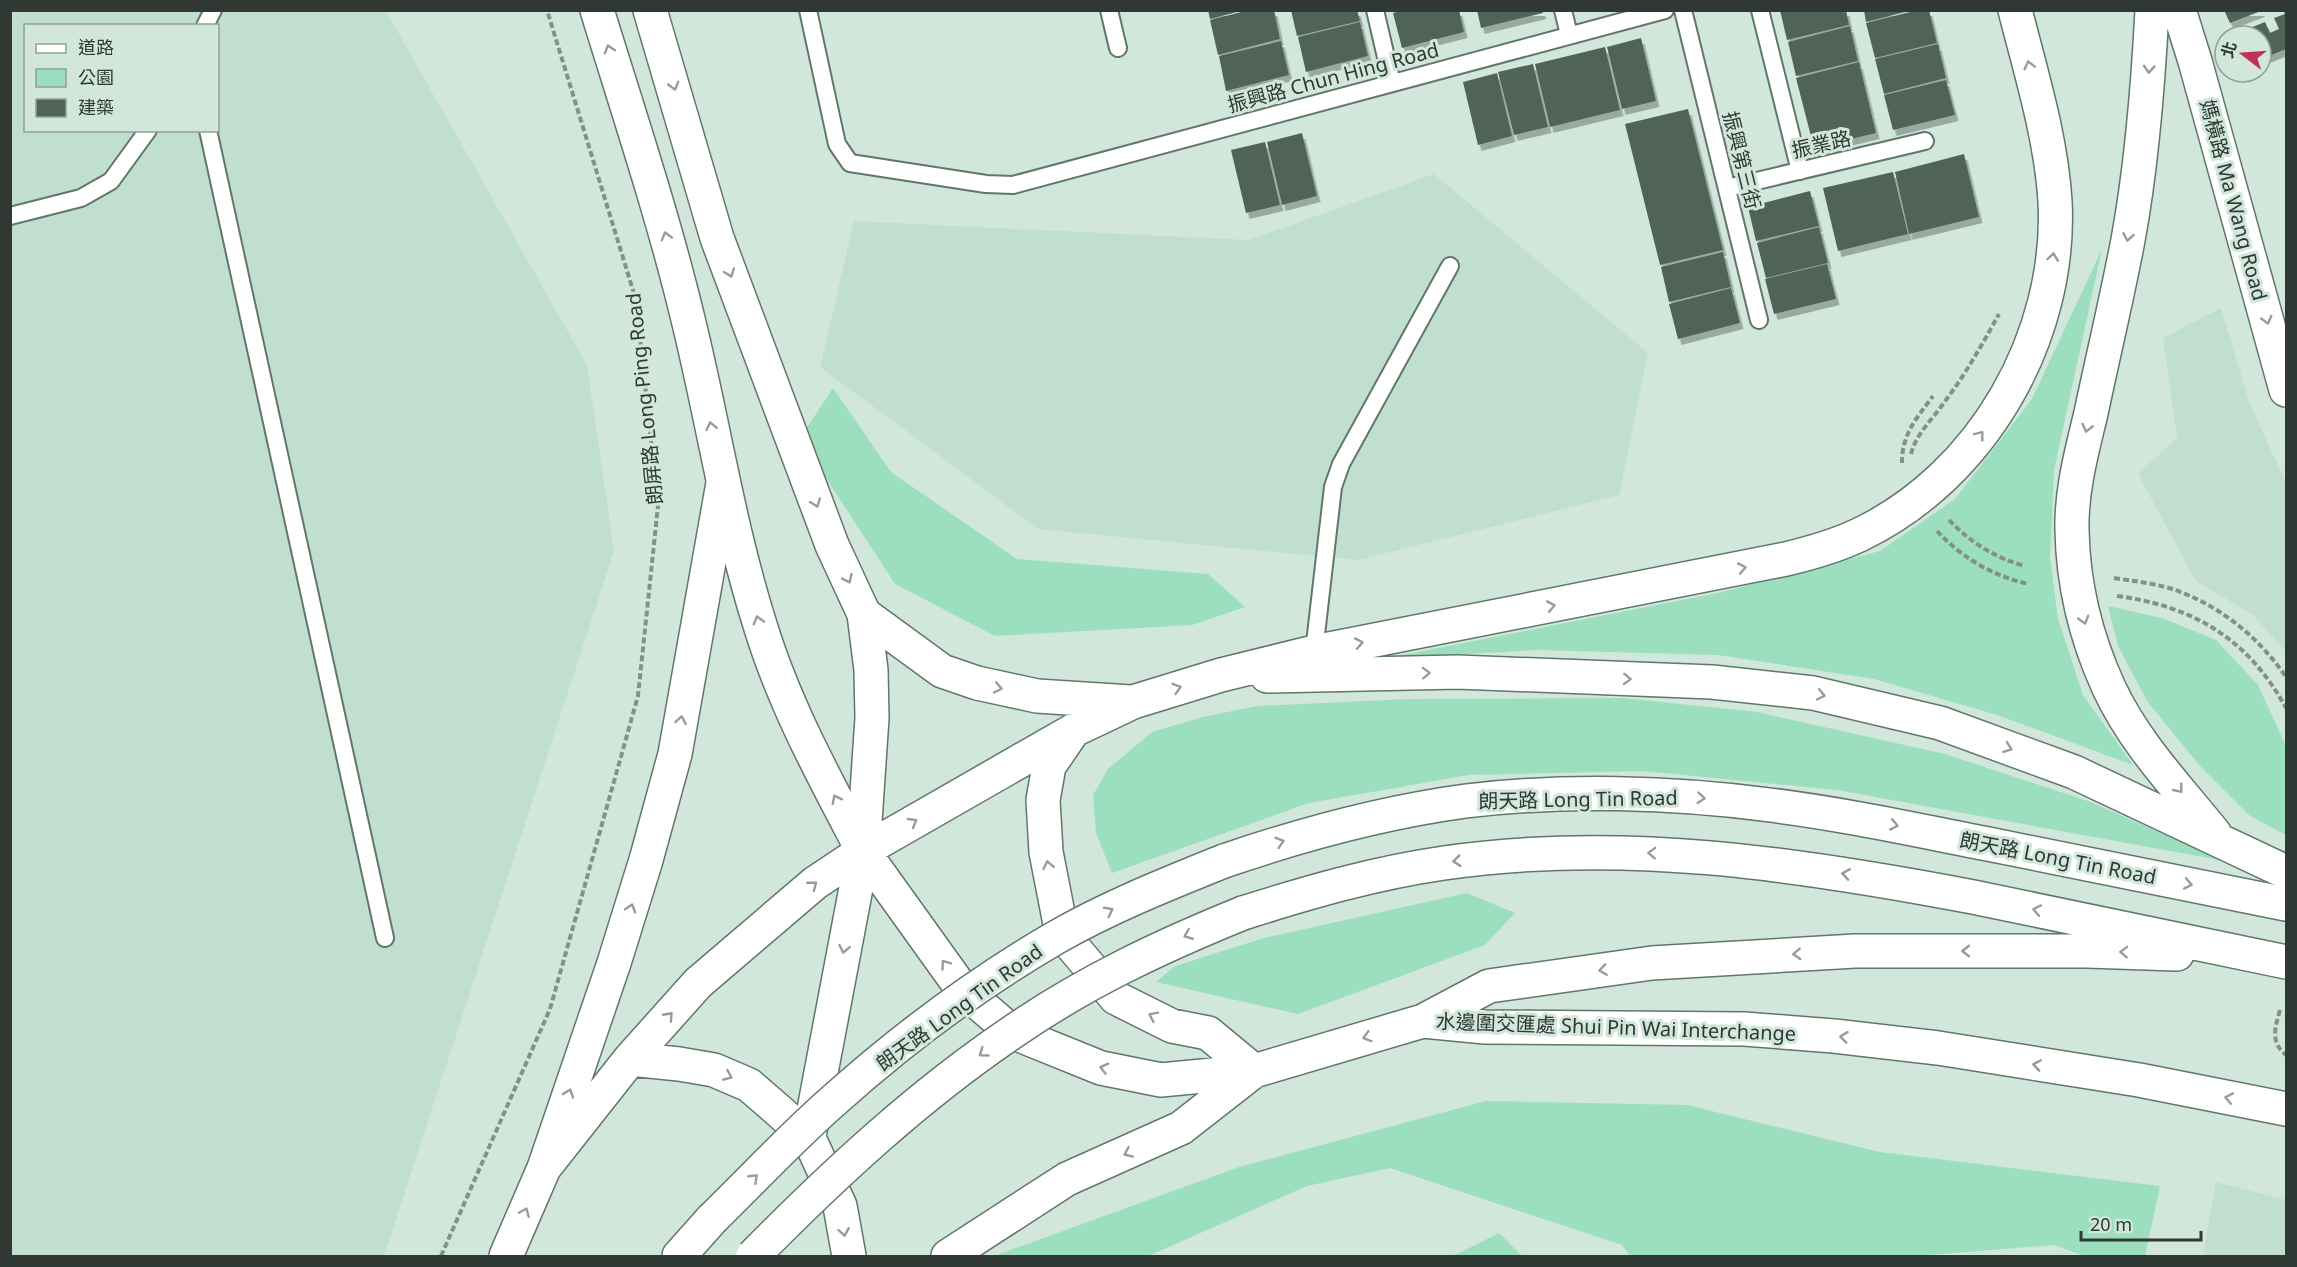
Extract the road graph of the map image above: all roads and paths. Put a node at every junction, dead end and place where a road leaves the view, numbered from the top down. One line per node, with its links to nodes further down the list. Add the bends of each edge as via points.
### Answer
1 (213, 10): 15 (lane)
2 (547, 10): 60 (path, 朗屏路 Long Ping Road, via 636,300 658,506 638,696 550,1009)
3 (597, 10): 32 (main road, one-way to 3, via 688,316)
4 (650, 10): 39 (main road, one-way to 39, via 717,238 832,545)
5 (808, 10): 18 (lane, 振興路 Chun Hing Road, via 837,144 850,163 986,184 1013,185)
6 (1109, 10): 17 (lane)
7 (1375, 10): 18 (lane)
8 (1563, 10): 16 (lane)
9 (1665, 10): 16 (lane, 振興路 Chun Hing Road)
10 (1683, 10): 23 (lane, 振興第三街)
11 (1761, 10): 22 (lane)
12 (2015, 10): 40 (main road, one-way to 12, via 1826,549 1896,514 1941,478 2005,400 2023,366 2049,288 2055,247 2052,166)
13 (2152, 10): 46 (main road, one-way to 46, via 2138,180 2074,493 2075,572 2082,613 2108,687 2125,719)
14 (2179, 10): 28 (main road, 媽橫路 Ma Wang Road, one-way to 28)
15 (206, 24)
16 (1569, 35): 18 (lane, 振興路 Chun Hing Road)
17 (1118, 48)
18 (1392, 83)
19 (147, 132): 24 (lane, via 111,181 81,198)
20 (208, 132): 50 (lane)
21 (1924, 141): 22 (lane, 振業路)
22 (1800, 171): 23 (lane, 振業路)
23 (1727, 188): 27 (lane, 振興第三街)
24 (10, 216)
25 (1450, 266): 40 (lane, via 1341,464 1333,487)
26 (2000, 312): 30 (path, via 1975,358 1915,440)
27 (1759, 320)
28 (2286, 390)
29 (1933, 396): 31 (path, via 1906,435)
30 (1910, 457)
31 (1902, 464)
32 (723, 483): 47 (main road, 水邊圍交匯處 Shui Pin Wai Interchange, one-way to 32, via 805,740 761,629); 59 (main road, one-way to 32, via 614,963 675,754)
33 (1946, 517): 35 (path, via 1990,552)
34 (1934, 527): 37 (path, via 1954,547 1986,568)
35 (2025, 566)
36 (2114, 578): 42 (path, via 2170,588 2208,605 2252,637)
37 (2028, 584)
38 (2116, 596): 44 (path, via 2177,609 2224,635 2259,666)
39 (864, 614): 43 (main road, one-way to 43, via 942,671 977,683 1037,696); 47 (main road, via 872,718)
40 (1314, 652): 41 (main road)
41 (1221, 675): 43 (main road, one-way to 41); 46 (main road, one-way to 46, via 1458,672 1712,682 1813,693 1951,727 2074,772)
42 (2286, 677)
43 (1133, 702): 45 (main road)
44 (2286, 708)
45 (1074, 730): 47 (main road, one-way to 45); 56 (main road, one-way to 45, via 1208,1033 1172,1026 1116,998 1062,934 1046,852 1043,800 1049,766)
46 (2219, 840): 48 (main road)
47 (862, 850): 55 (main road, one-way to 47, via 699,983 815,883); 56 (main road, 水邊圍交匯處 Shui Pin Wai Interchange, one-way to 47, via 1161,1080 1101,1068 1012,1032 962,989); 58 (main road, one-way to 58)
48 (2286, 872)
49 (2286, 904): 62 (main road, 朗天路 Long Tin Road, one-way to 49, bridge, via 712,1219 831,1102 906,1040 991,978 1056,938 1145,892 1224,861 1400,812 1467,801 1544,795 1686,797 1768,804 1857,818)
50 (385, 938)
51 (2286, 963): 53 (main road, one-way to 53, via 2229,956 2064,951 1855,951 1652,963 1490,986); 63 (main road, one-way to 63, bridge, via 2095,921 1766,862 1683,855 1563,853 1445,862 1388,872 1243,913 1169,943 1086,986 1018,1028 939,1085 872,1140)
52 (2280, 1010): 54 (path, via 2274,1038)
53 (1424, 1021): 56 (main road, 水邊圍交匯處 Shui Pin Wai Interchange, one-way to 56); 57 (main road, 水邊圍交匯處 Shui Pin Wai Interchange, one-way to 53, via 2139,1080 1834,1036 1733,1029 1485,1027)
54 (2286, 1055)
55 (630, 1059): 58 (main road, one-way to 58, via 714,1070 749,1085); 59 (main road)
56 (1254, 1071): 65 (main road, one-way to 65, via 1181,1128 1067,1179)
57 (2286, 1109)
58 (808, 1138): 64 (main road, one-way to 64, via 840,1206)
59 (544, 1168): 61 (main road, one-way to 59)
60 (441, 1257)
61 (506, 1257)
62 (679, 1257)
63 (753, 1257)
64 (849, 1257)
65 (948, 1257)

